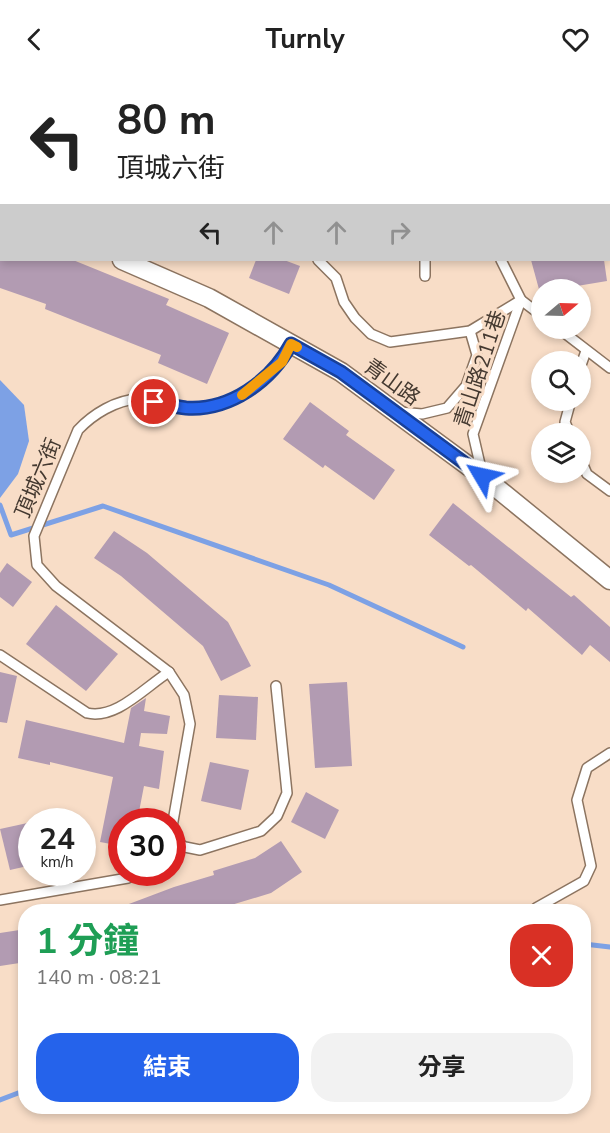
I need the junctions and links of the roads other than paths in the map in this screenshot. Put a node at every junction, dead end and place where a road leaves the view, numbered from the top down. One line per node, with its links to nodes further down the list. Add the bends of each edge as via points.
1 (124, 261): 10 (street, 青山路, via 209,298)
2 (319, 261): 8 (lane, via 336,278 344,302 371,334 390,342)
3 (425, 261): 5 (lane)
4 (502, 261): 6 (lane)
5 (425, 276)
6 (521, 300): 7 (lane, 青山路211巷); 8 (lane); 15 (lane, 青山路211巷, via 473,434)
7 (531, 308)
8 (470, 331): 14 (lane, via 477,356 466,386 447,408 422,414)
9 (571, 339): 11 (lane)
10 (291, 344): 14 (street, 青山路, via 341,372); 20 (lane, 頂城六街, via 282,362 237,399 187,408 138,399 90,416 78,429 34,536 37,565 56,586)
11 (586, 351)
12 (591, 355): 13 (lane)
13 (610, 368)
14 (394, 411): 15 (street, 青山路)
15 (482, 476): 18 (street, 青山路)
16 (591, 477): 17 (lane)
17 (610, 491)
18 (610, 580)
19 (0, 655): 20 (lane, via 87,713 99,716 118,709)
20 (169, 672): 23 (lane, 頂城六街, via 184,695 190,724)
21 (276, 686): 24 (lane, via 287,793 277,816 261,831 200,850)
22 (610, 753): 27 (lane, via 587,768 577,800 591,866 584,881)
23 (175, 808)
24 (186, 847)
25 (108, 881): 26 (lane)
26 (0, 900)
27 (543, 904)

